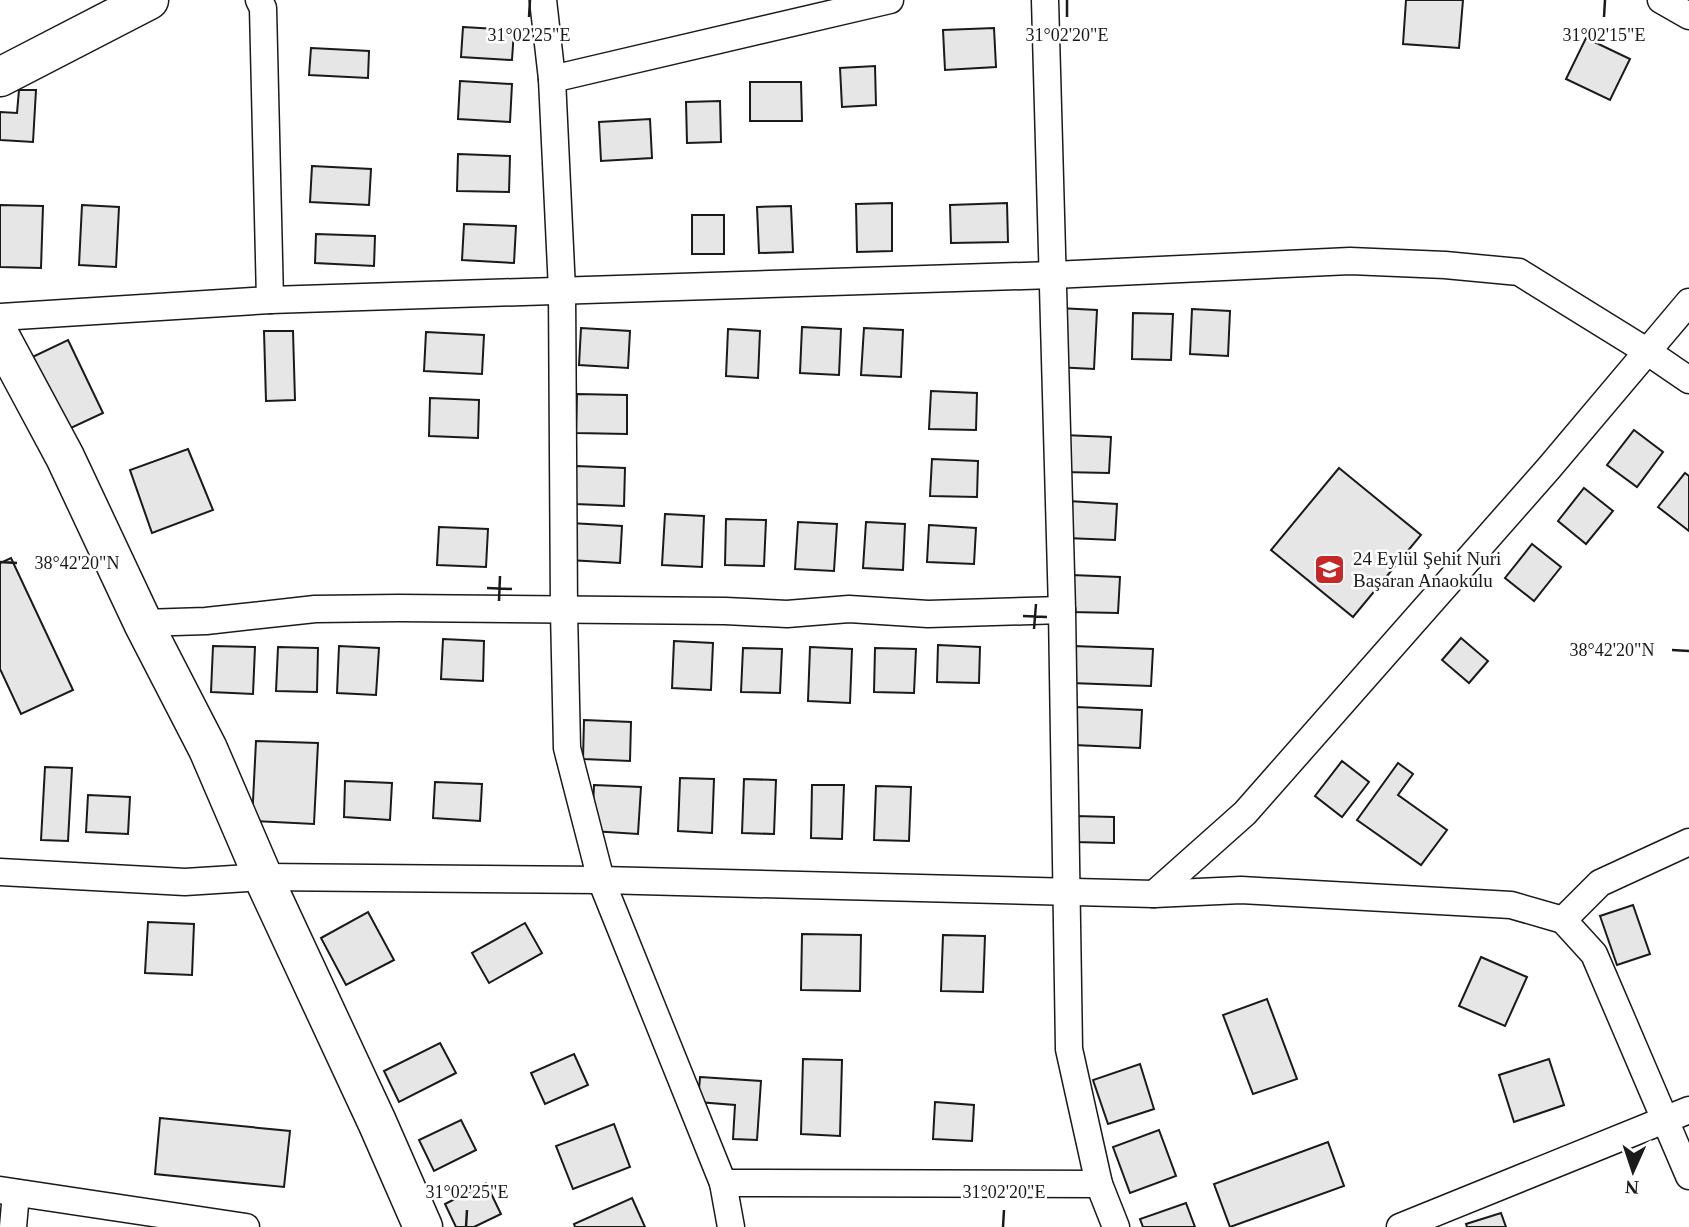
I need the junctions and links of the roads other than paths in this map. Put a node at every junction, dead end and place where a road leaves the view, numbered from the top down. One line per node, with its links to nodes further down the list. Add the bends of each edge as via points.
1 (149, 0): 8 (street)
2 (259, 0): 12 (street, via 263,8)
3 (543, 0): 9 (street)
4 (890, 0): 9 (street)
5 (1045, 0): 10 (street)
6 (1661, 0): 7 (street)
7 (1689, 16)
8 (0, 77)
9 (552, 79): 11 (street)
10 (1053, 275): 11 (street); 16 (street, via 1350,261 1519,272); 18 (street)
11 (562, 290): 12 (street); 19 (street)
12 (271, 300): 14 (street)
13 (1689, 302): 16 (street)
14 (0, 317)
15 (0, 336): 20 (street, via 65,457)
16 (1648, 352): 17 (street); 26 (street, via 1245,813)
17 (1689, 380)
18 (1062, 610): 19 (street, via 928,614 849,609 787,614); 25 (street)
19 (564, 611): 20 (street, via 315,609); 24 (street, via 567,748)
20 (143, 623): 23 (street, via 208,749)
21 (1689, 842): 27 (street, via 1600,883)
22 (0, 872): 23 (street, via 185,882)
23 (263, 877): 24 (street); 36 (street)
24 (600, 880): 25 (street); 31 (street)
25 (1068, 891): 26 (street); 32 (street, via 1069,1049)
26 (1154, 894): 27 (street, via 1241,890 1511,905)
27 (1563, 920): 29 (street, via 1594,954)
28 (1689, 1110): 29 (street)
29 (1664, 1121): 30 (street); 39 (street)
30 (1689, 1176)
31 (723, 1183): 32 (street); 37 (street)
32 (1099, 1184): 38 (street)
33 (8, 1191): 34 (street); 35 (street)
34 (13, 1227)
35 (246, 1227)
36 (423, 1227)
37 (731, 1227)
38 (1116, 1227)
39 (1400, 1227)

